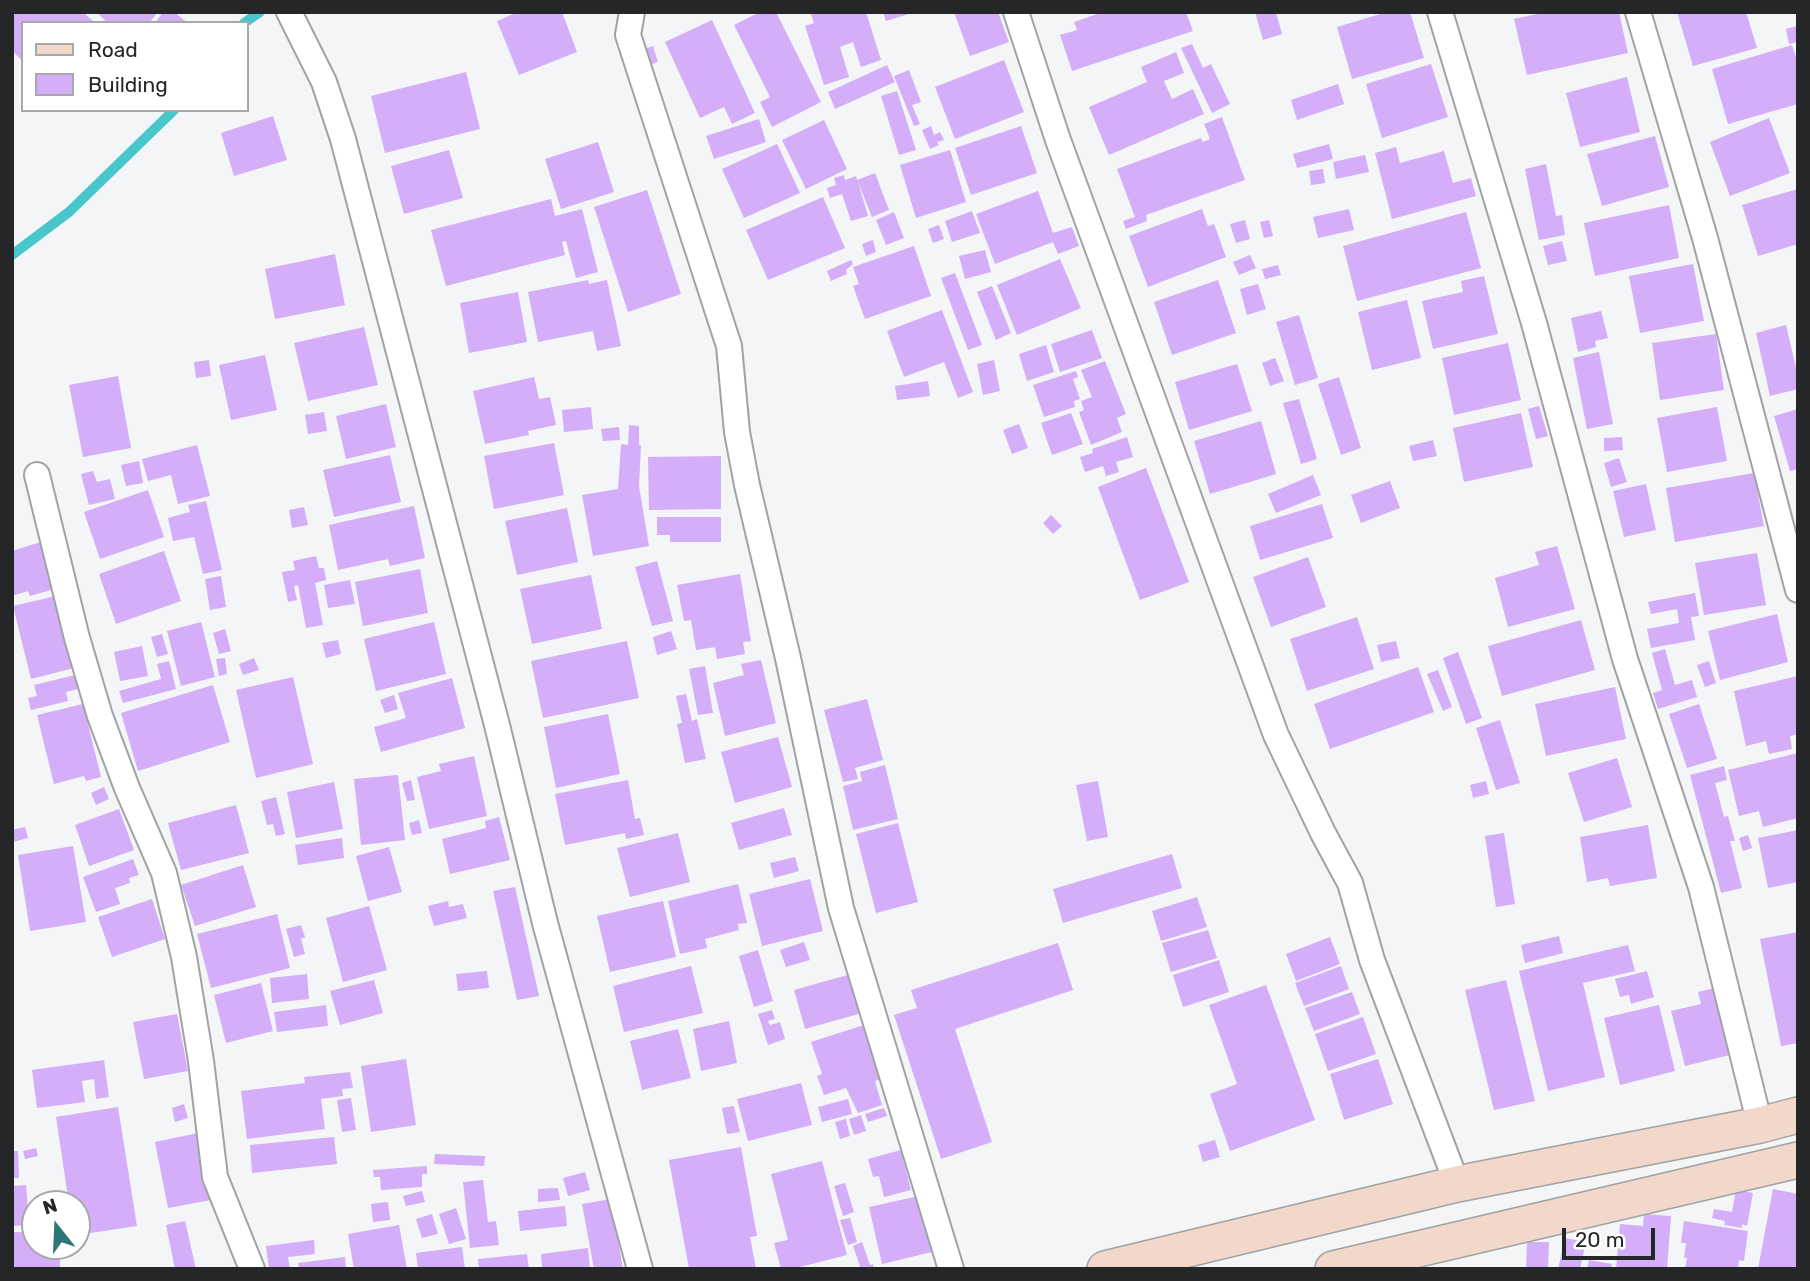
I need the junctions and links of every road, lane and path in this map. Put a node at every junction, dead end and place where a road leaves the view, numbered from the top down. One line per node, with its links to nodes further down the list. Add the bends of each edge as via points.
1 (289, 12): 13 (street, via 324,82 343,139 545,923)
2 (632, 12): 14 (street, via 628,35 729,346 747,485 841,908)
3 (1016, 12): 11 (street, via 1062,153 1271,723 1350,883 1372,960)
4 (1440, 12): 9 (street, via 1534,323 1625,659 1701,887)
5 (1638, 12): 7 (street, via 1705,238)
6 (37, 475): 12 (street, via 100,716 164,873 188,983 215,1177)
7 (1798, 590)
8 (1798, 1115): 9 (main road)
9 (1760, 1125): 11 (main road)
10 (1798, 1160): 16 (main road)
11 (1457, 1184): 15 (main road)
12 (252, 1269)
13 (640, 1269)
14 (951, 1269)
15 (1105, 1269)
16 (1333, 1269)

